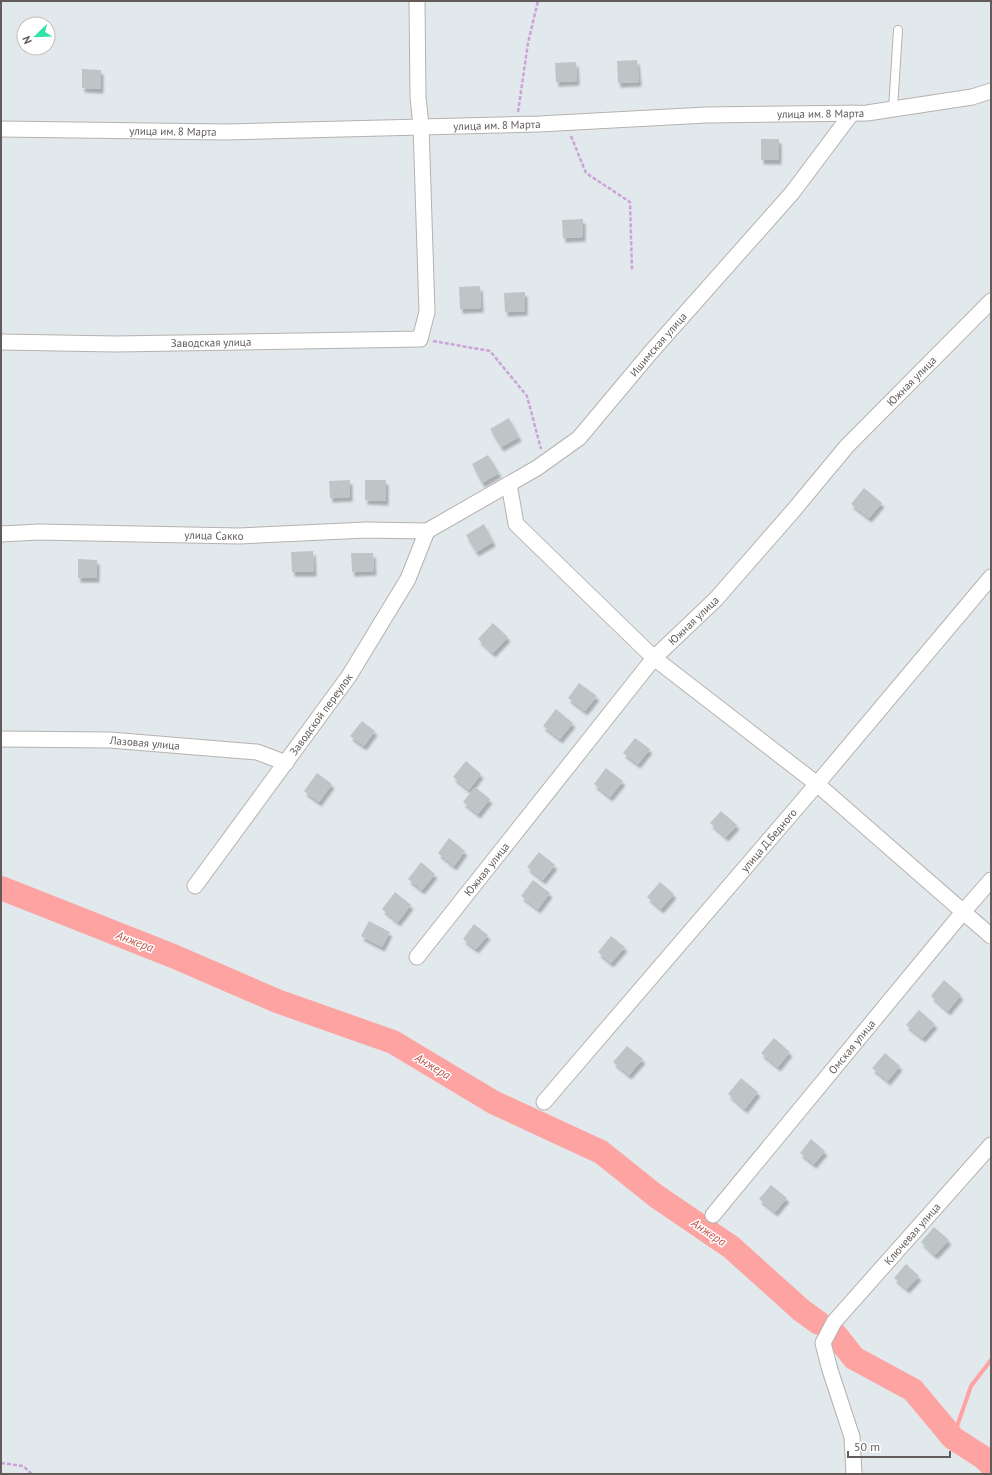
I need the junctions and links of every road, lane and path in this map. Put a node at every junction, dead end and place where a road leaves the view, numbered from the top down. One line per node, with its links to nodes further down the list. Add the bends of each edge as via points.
1 (417, 1): 9 (street, via 418,97)
2 (538, 1): 8 (path, via 528,44)
3 (898, 30): 5 (lane)
4 (991, 91): 5 (street, улица им. 8 Марта, via 972,97)
5 (893, 109): 6 (street, улица им. 8 Марта)
6 (852, 113): 7 (street, улица им. 8 Марта, via 706,115); 15 (street, Ишимская улица, via 792,192 579,438)
7 (565, 122): 8 (street, улица им. 8 Марта); 11 (path, via 586,173 630,202)
8 (516, 124): 9 (street, улица им. 8 Марта)
9 (421, 126): 10 (street, улица им. 8 Марта, via 226,132); 13 (street, via 427,312)
10 (1, 129)
11 (632, 270)
12 (991, 301): 20 (street, Южная улица, via 847,446 716,599)
13 (420, 339): 14 (street, Заводская улица, via 116,344); 15 (path, via 490,351 527,396 543,457)
14 (1, 342)
15 (537, 468): 16 (street, Ишимская улица)
16 (509, 484): 17 (street, Ишимская улица); 20 (street, via 516,524)
17 (427, 531): 18 (street, улица Сакко, via 358,530 239,536 39,532); 22 (street, Заводской переулок, via 408,579 357,663)
18 (1, 534)
19 (991, 577): 23 (street, улица Д.Бедного)
20 (654, 658): 23 (street); 28 (street, Южная улица)
21 (1, 739): 22 (street, Лазовая улица, via 110,740 257,752)
22 (286, 763): 25 (street, Заводской переулок)
23 (817, 784): 26 (street); 29 (street, улица Д.Бедного)
24 (991, 880): 26 (street, Омская улица)
25 (195, 886)
26 (963, 912): 27 (street); 31 (street, Омская улица)
27 (991, 936)
28 (417, 958)
29 (544, 1102)
30 (991, 1145): 34 (street, Ключевая улица, via 834,1322 823,1343 852,1437)
31 (713, 1215)
32 (1, 1464): 33 (path, via 23,1466)
33 (32, 1474)
34 (854, 1474)

